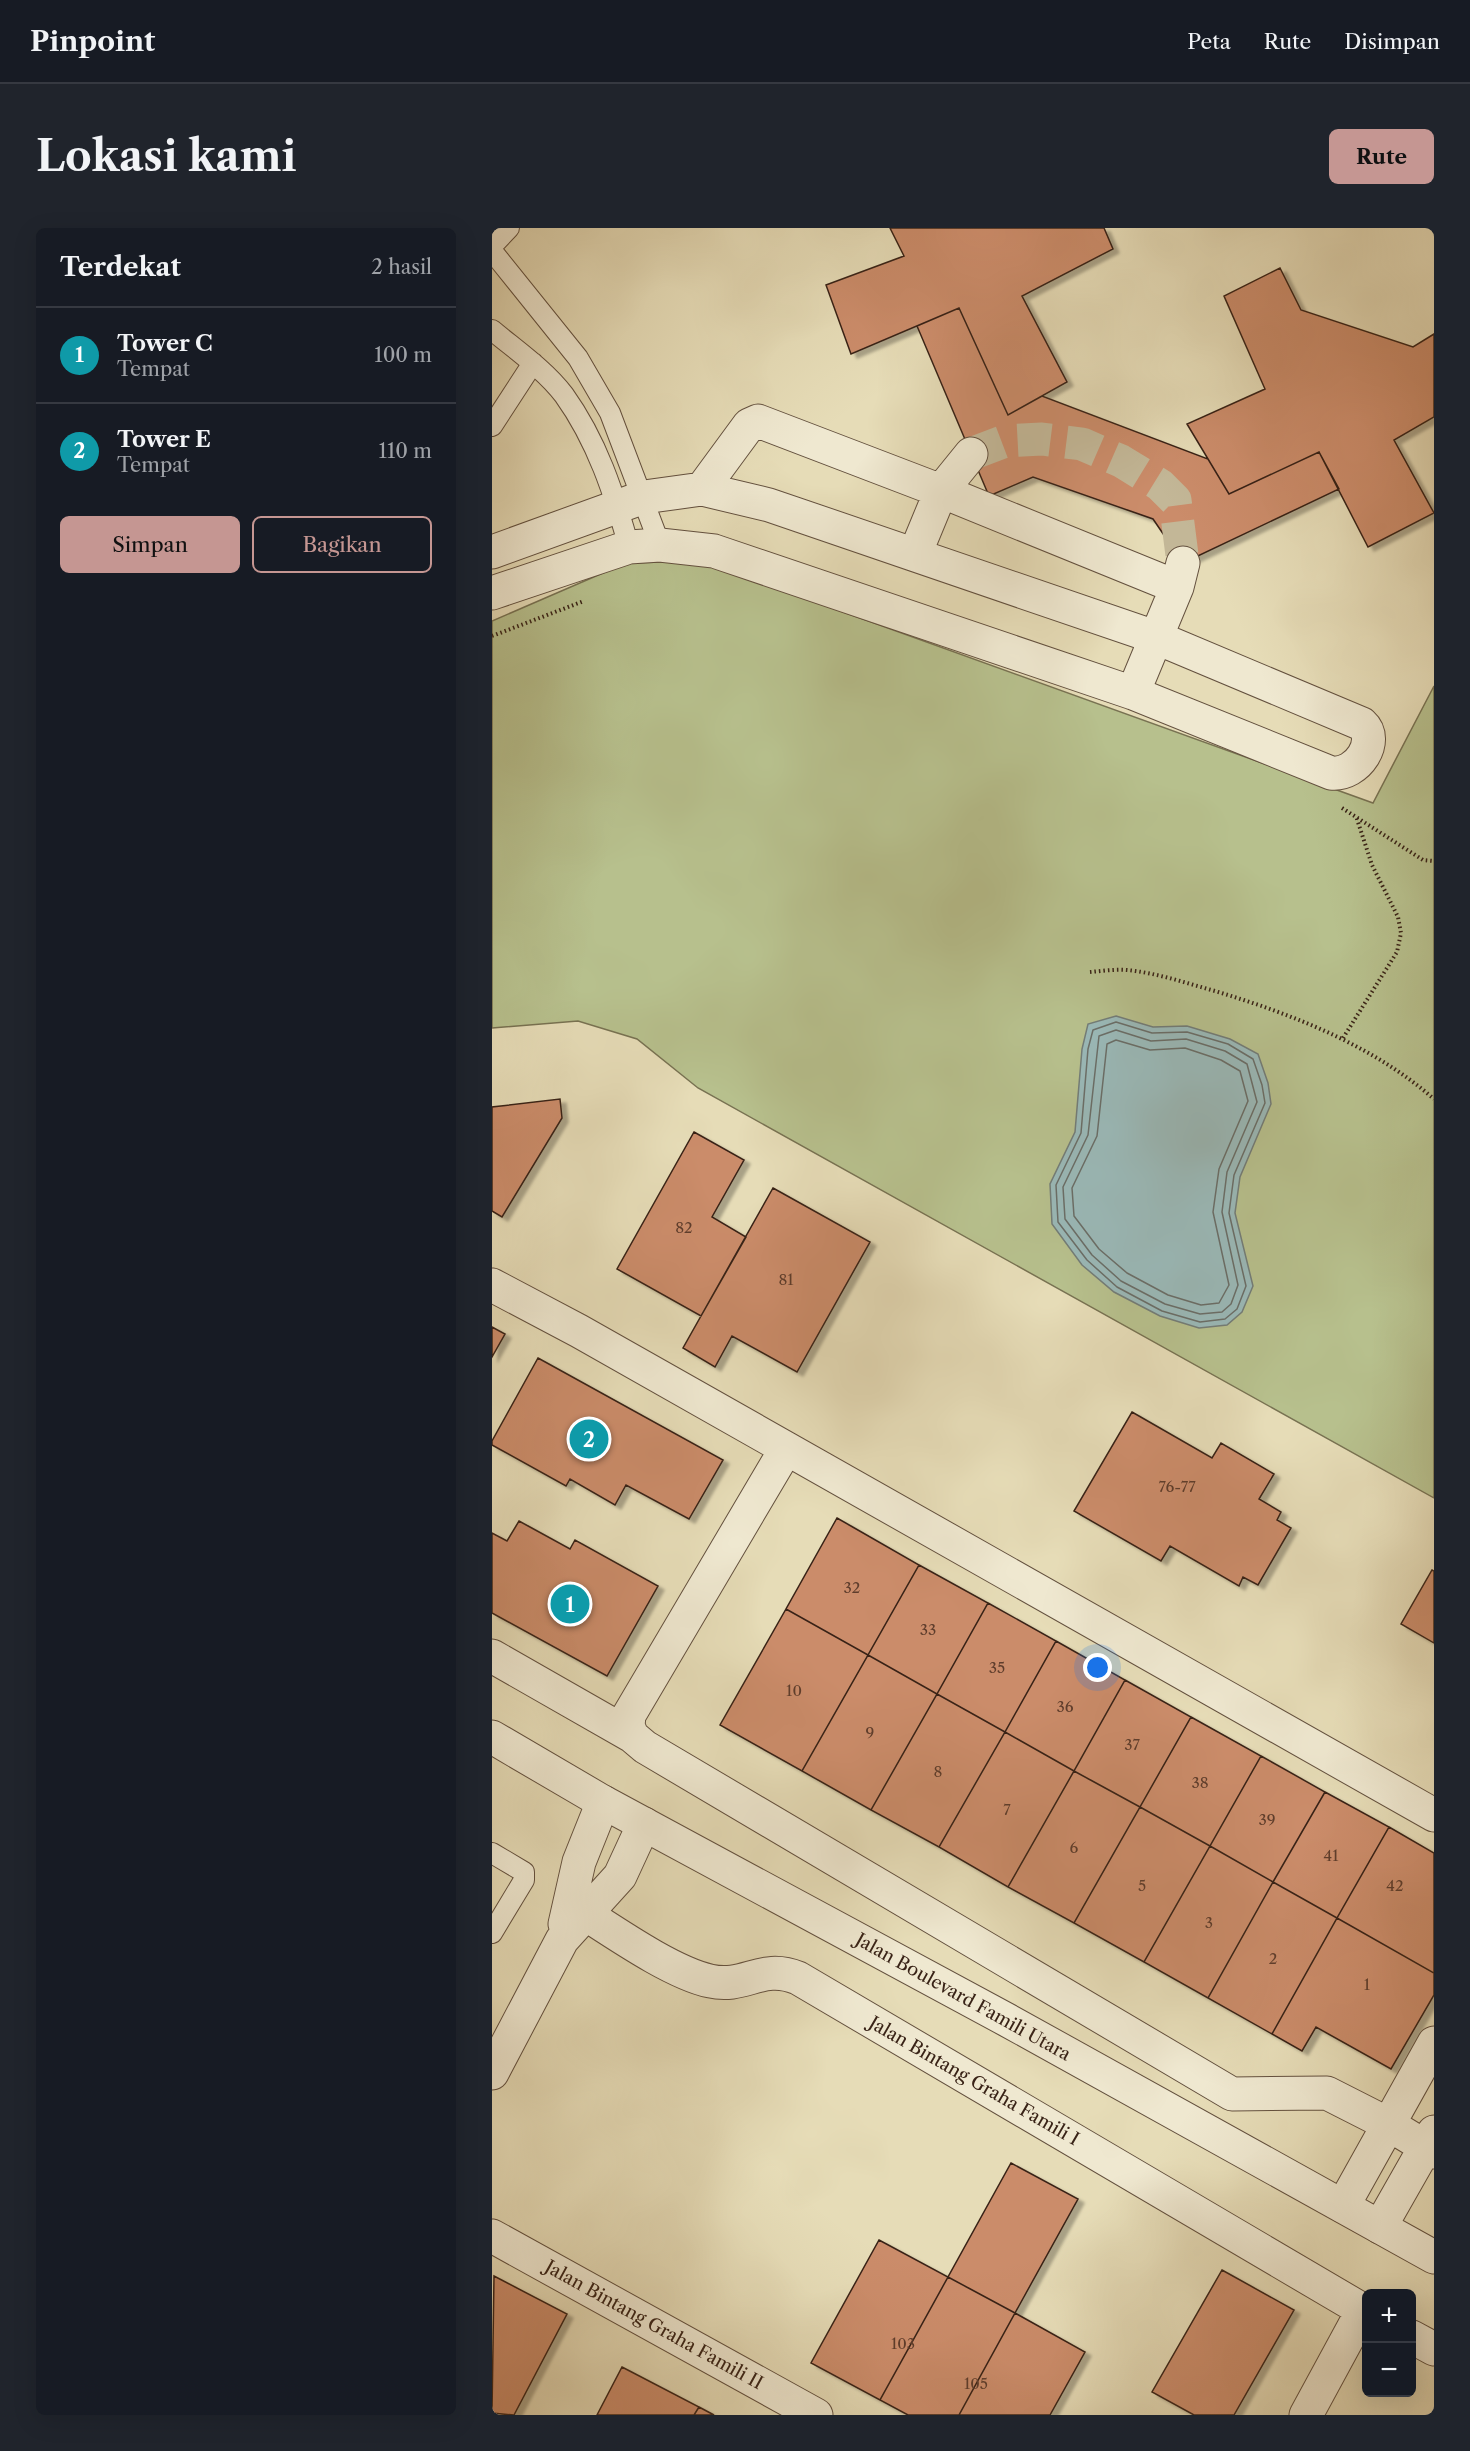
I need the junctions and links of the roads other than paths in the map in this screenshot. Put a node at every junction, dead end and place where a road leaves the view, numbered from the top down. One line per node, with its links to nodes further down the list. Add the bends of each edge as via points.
1 (509, 228): 2 (lane)
2 (492, 246)
3 (492, 250): 10 (lane, via 578,358 610,413)
4 (492, 330): 5 (lane)
5 (533, 363): 6 (lane); 10 (lane, via 563,394)
6 (492, 426)
7 (971, 454): 9 (street)
8 (702, 489): 9 (street, via 749,425 758,421); 10 (street); 13 (street, via 769,505)
9 (941, 491): 13 (street); 15 (street, via 1180,575)
10 (630, 501): 11 (lane); 11 (lane); 12 (street)
11 (644, 546): 14 (street); 16 (street, via 714,551)
12 (492, 552)
13 (915, 554): 15 (street)
14 (492, 593)
15 (1155, 638): 16 (street); 16 (street, via 1362,724 1369,737 1361,760 1350,771 1331,773)
16 (1133, 693)
17 (492, 1285): 18 (street)
18 (786, 1449): 20 (street, via 629,1715 627,1726); 23 (street)
19 (492, 1656): 20 (street)
20 (632, 1736): 30 (street, via 1232,2094 1327,2093)
21 (492, 1737): 22 (street, Jalan Boulevard Famili Utara)
22 (603, 1802): 24 (street, Jalan Boulevard Famili Utara); 26 (street, via 579,1862)
23 (1434, 1815)
24 (644, 1824): 26 (street, via 620,1876); 32 (street, Jalan Boulevard Famili Utara)
25 (492, 1853): 27 (lane, via 524,1872 524,1880)
26 (578, 1909): 29 (street); 36 (street, Jalan Bintang Graha Famili I, via 683,1973 732,1984 770,1972 798,1978)
27 (492, 1933)
28 (1434, 2043): 30 (street)
29 (492, 2073)
30 (1388, 2124): 31 (street); 32 (street)
31 (1431, 2144): 33 (street)
32 (1343, 2206): 33 (street, Jalan Boulevard Famili Utara)
33 (1380, 2227): 35 (street, Jalan Boulevard Famili Utara)
34 (492, 2236): 40 (street, Jalan Bintang Graha Famili II)
35 (1434, 2257)
36 (1362, 2309)
37 (1362, 2316): 41 (street)
38 (1416, 2339): 39 (street)
39 (1434, 2349)
40 (816, 2415)
41 (1306, 2415)

